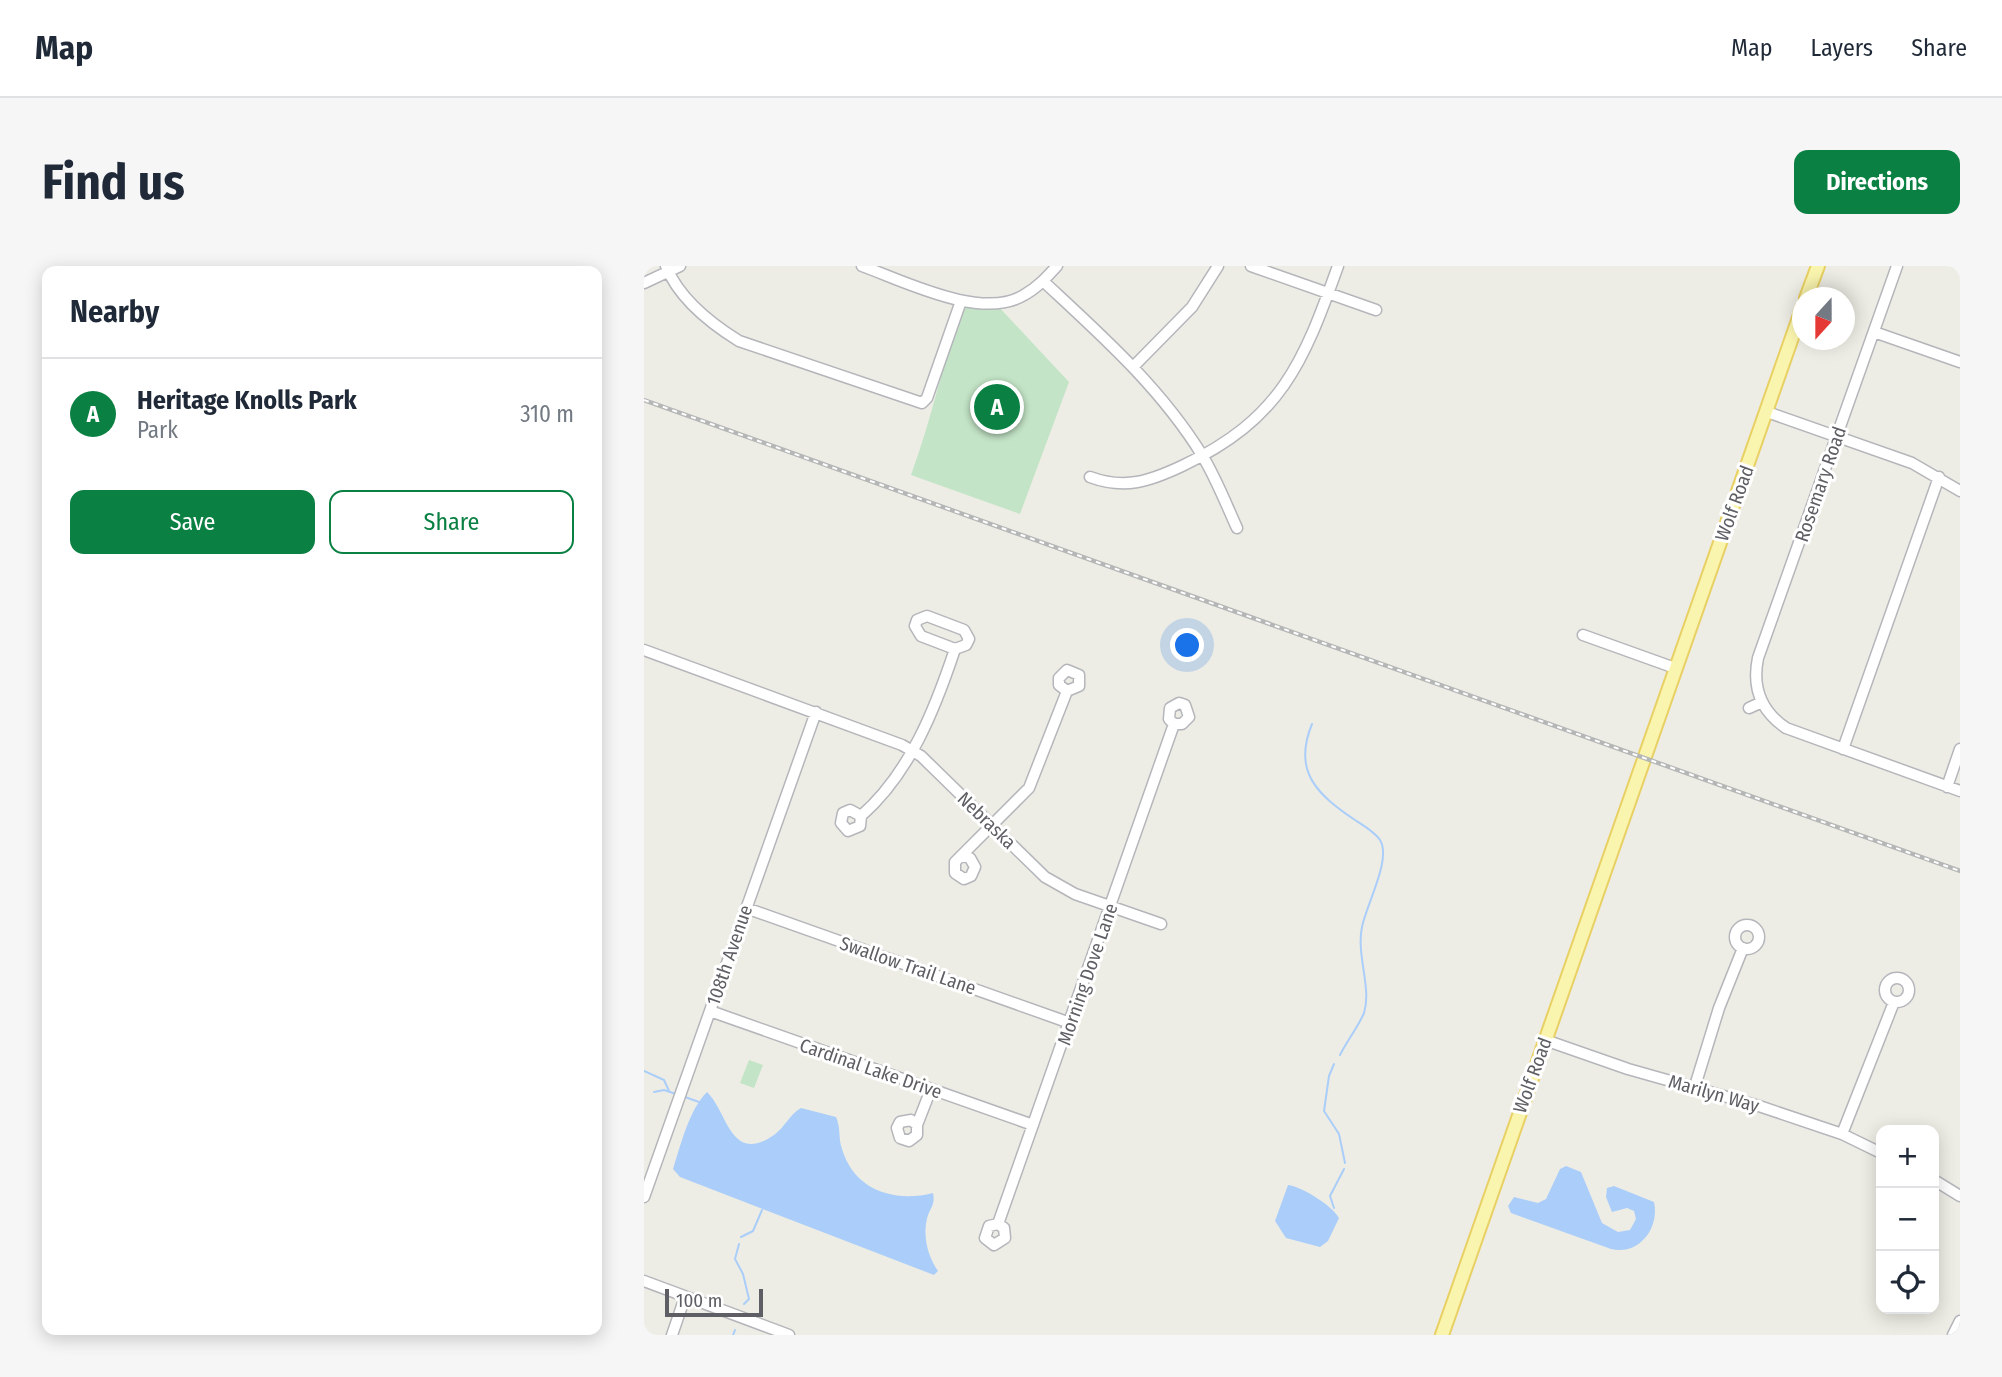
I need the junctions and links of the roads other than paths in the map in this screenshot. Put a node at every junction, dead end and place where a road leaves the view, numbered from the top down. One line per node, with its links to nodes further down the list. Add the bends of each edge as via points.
1 (680, 266): 9 (street)
2 (862, 266): 14 (street)
3 (1057, 266): 10 (street)
4 (1218, 266): 19 (street, via 1192,307)
5 (1251, 266): 13 (street)
6 (1338, 266): 13 (street)
7 (1818, 266): 12 (main road)
8 (1896, 266): 16 (street, Rosemary Road)
9 (667, 269): 11 (street); 14 (street, via 704,316 739,341 922,403)
10 (1042, 281): 14 (street, via 1022,297 995,303); 19 (street)
11 (644, 283)
12 (1810, 287)
13 (1328, 293): 15 (street); 22 (street, via 1310,342 1286,385 1246,427)
14 (961, 301)
15 (1376, 310)
16 (1874, 332): 18 (street); 21 (street, Rosemary Road)
17 (1792, 338): 20 (main road, Wolf Road)
18 (1960, 362)
19 (1134, 366): 22 (street)
20 (1767, 412): 21 (street); 30 (main road, Wolf Road)
21 (1836, 437): 24 (street); 32 (street, Rosemary Road, via 1758,658 1756,678)
22 (1202, 456): 23 (street, via 1149,481 1126,485); 26 (street)
23 (1090, 477)
24 (1939, 477): 25 (street); 36 (street)
25 (1960, 491)
26 (1237, 527)
27 (1583, 635): 30 (street)
28 (956, 649): 28 (street, via 969,639 964,629 927,616 917,620 921,636); 38 (street, via 934,713)
29 (644, 650): 34 (street, Nebraska)
30 (1675, 668): 51 (main road, Wolf Road)
31 (1067, 691): 42 (street, via 1034,779)
32 (1762, 702): 33 (street); 36 (street, via 1770,716 1786,728)
33 (1749, 708)
34 (816, 712): 38 (street, Nebraska); 45 (street, 108th Avenue)
35 (1174, 724): 44 (street, Morning Dove Lane)
36 (1843, 749): 39 (street)
37 (1960, 749): 39 (street)
38 (912, 750): 41 (street); 42 (street, Nebraska)
39 (1947, 787): 40 (street)
40 (1960, 792)
41 (861, 816)
42 (993, 825): 43 (street); 44 (street, Nebraska, via 1045,877 1063,889)
43 (963, 856)
44 (1111, 906): 46 (street, Nebraska); 50 (street, Morning Dove Lane)
45 (746, 908): 49 (street, 108th Avenue); 50 (street, Swallow Trail Lane)
46 (1161, 923)
47 (1743, 948): 52 (street)
48 (1894, 1002): 56 (street)
49 (709, 1011): 53 (street, Cardinal Lake Drive); 60 (street, 108th Avenue)
50 (1070, 1023): 55 (street, Morning Dove Lane)
51 (1545, 1040): 52 (street, Marilyn Way); 67 (main road, Wolf Road)
52 (1695, 1086): 56 (street, Marilyn Way)
53 (931, 1089): 54 (street); 55 (street, Cardinal Lake Drive)
54 (917, 1125)
55 (1033, 1125): 61 (street, Morning Dove Lane)
56 (1842, 1135): 57 (street, Marilyn Way)
57 (1876, 1151)
58 (1939, 1183): 59 (street)
59 (1960, 1196)
60 (644, 1197)
61 (998, 1224)
62 (644, 1282): 63 (street)
63 (685, 1297): 65 (street); 66 (street)
64 (1960, 1321): 68 (street)
65 (672, 1335)
66 (789, 1335)
67 (1442, 1335)
68 (1953, 1335)

